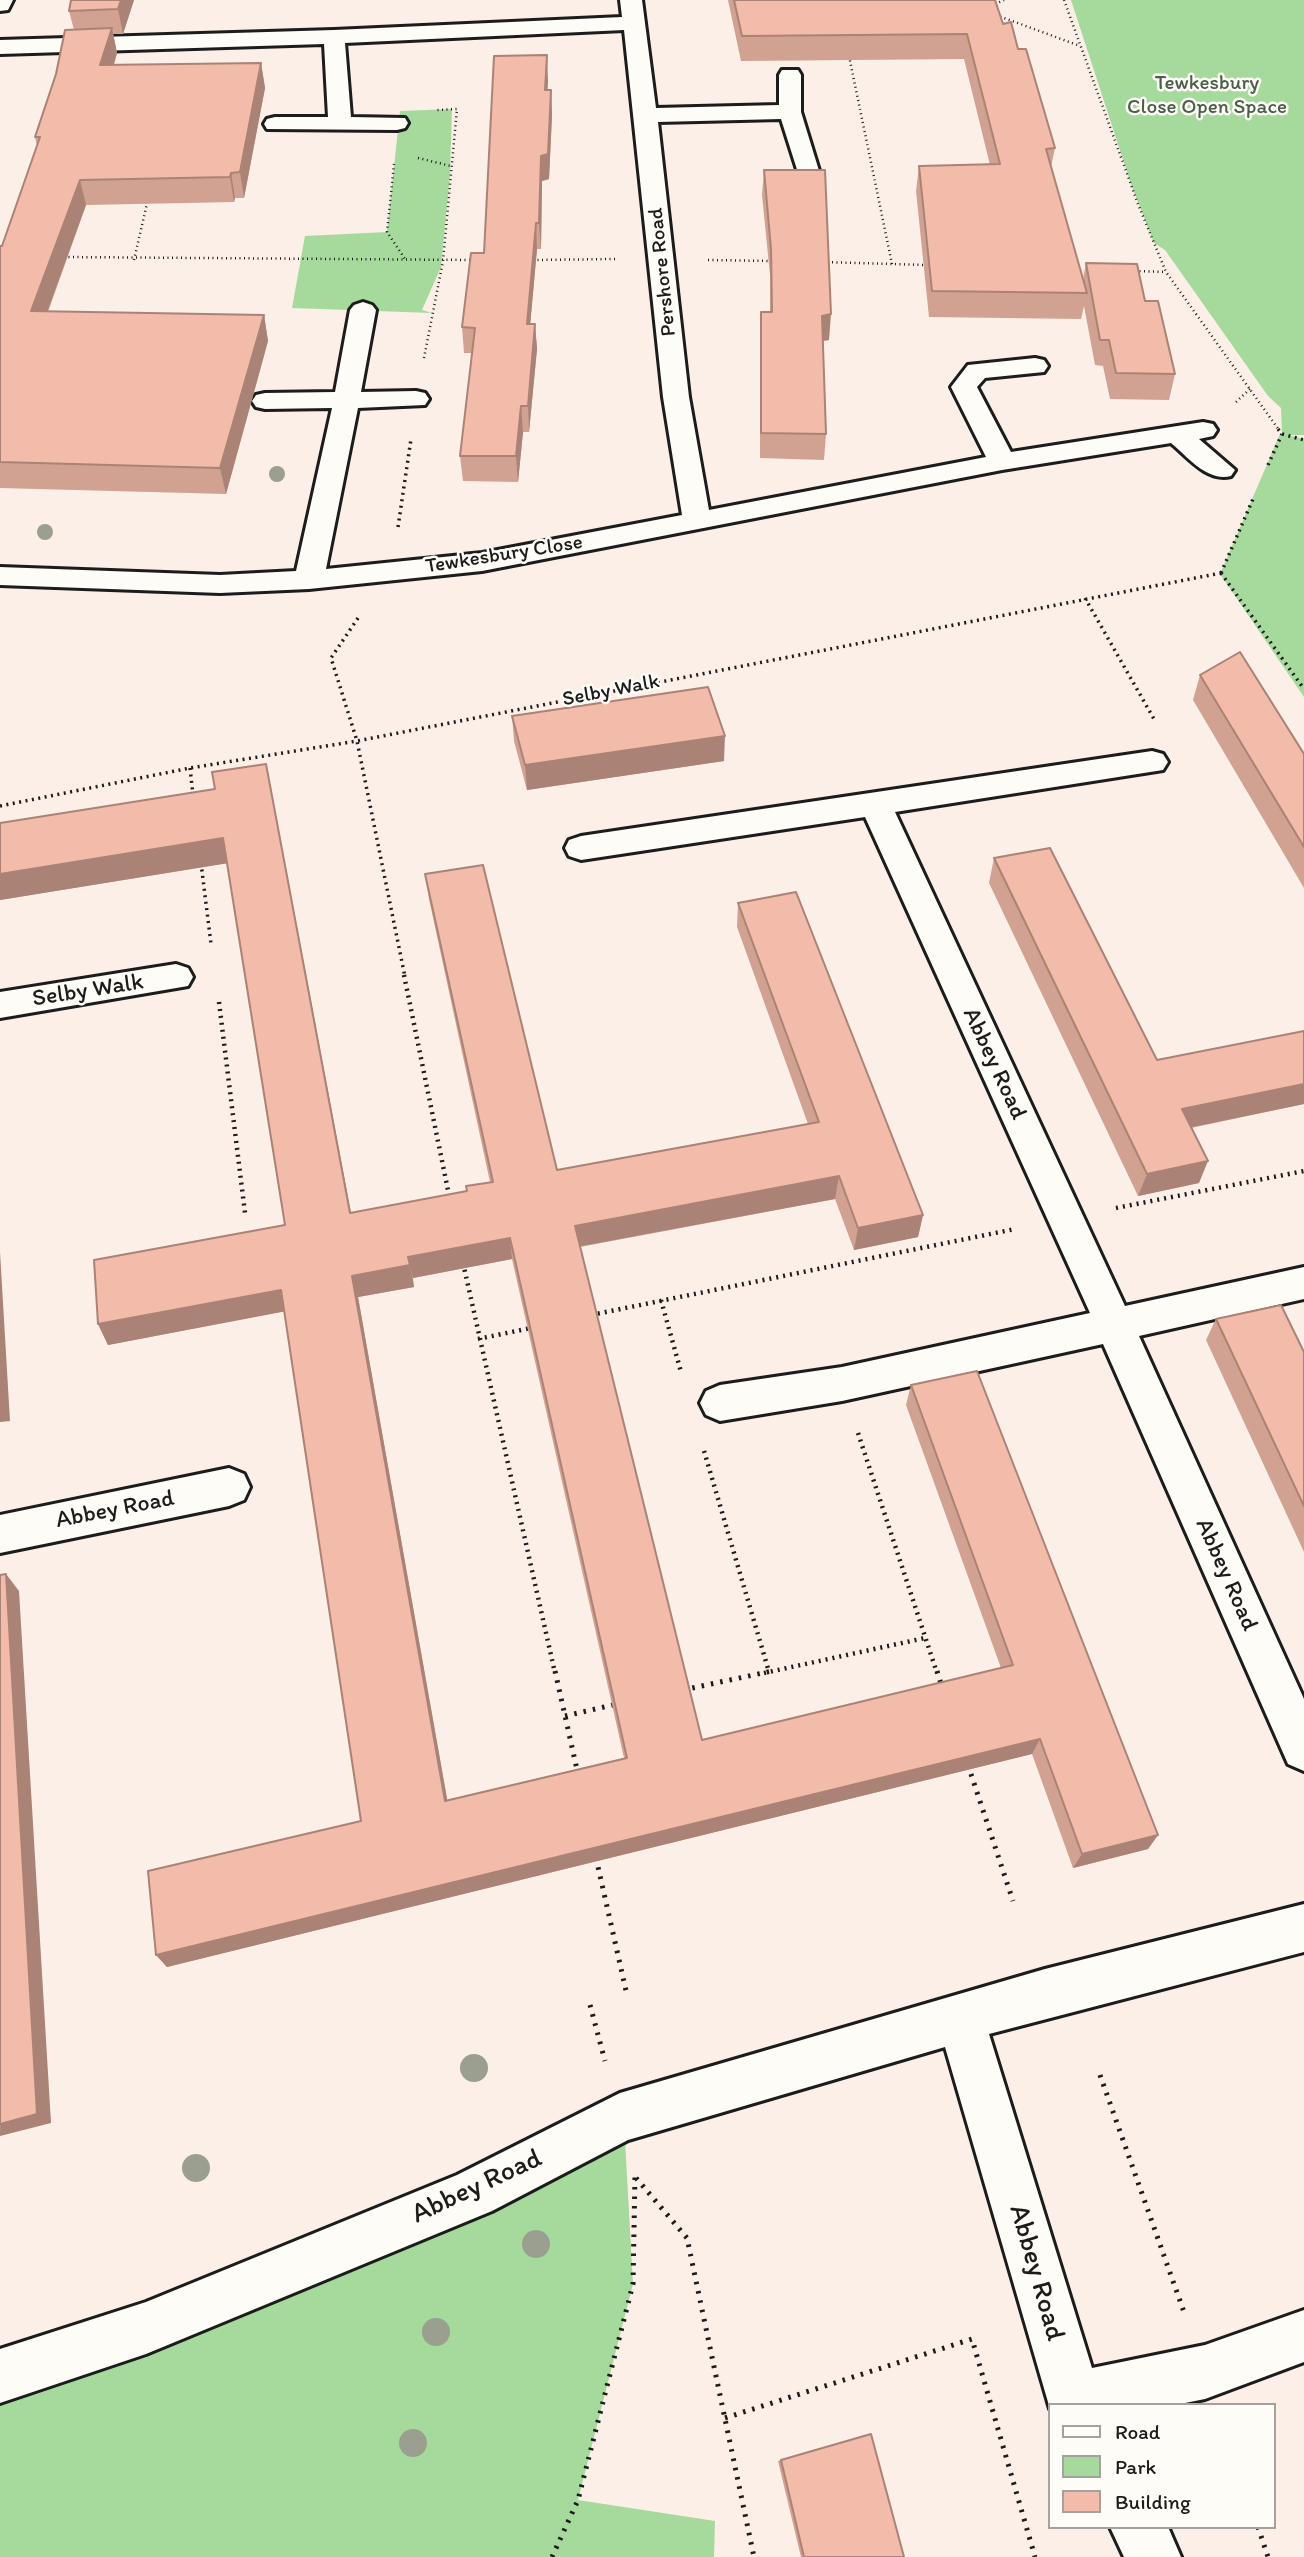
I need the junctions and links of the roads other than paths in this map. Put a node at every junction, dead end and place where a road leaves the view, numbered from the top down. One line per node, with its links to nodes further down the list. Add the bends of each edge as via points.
1 (2, 0): 2 (street)
2 (0, 5)
3 (633, 11): 4 (street, Pershore Road); 8 (street, Pershore Road)
4 (334, 37): 5 (street, Pershore Road); 9 (street)
5 (0, 47)
6 (790, 75): 7 (street)
7 (790, 112): 8 (street); 12 (street)
8 (646, 115): 20 (street, Pershore Road, via 676,397)
9 (340, 123): 10 (street); 11 (street)
10 (397, 123)
11 (275, 124)
12 (808, 174)
13 (363, 310): 15 (street)
14 (1035, 366): 18 (street, via 977,371 964,387)
15 (349, 398): 16 (street); 17 (street); 22 (street)
16 (416, 400)
17 (265, 401)
18 (1002, 462): 19 (street, Tewkesbury Close, via 1189,431); 20 (street, Tewkesbury Close)
19 (1221, 470)
20 (698, 520): 22 (street, Tewkesbury Close, via 482,562)
21 (0, 576): 22 (street, Tewkesbury Close, via 220,584)
22 (309, 580)
23 (1153, 762): 24 (street)
24 (875, 803): 25 (street); 29 (street, Abbey Road)
25 (582, 848)
26 (176, 977): 27 (street, Selby Walk)
27 (0, 1005)
28 (1304, 1283): 29 (street)
29 (1114, 1324): 30 (street, via 842,1384); 33 (street, Abbey Road)
30 (720, 1403)
31 (229, 1487): 32 (street, Abbey Road)
32 (0, 1534)
33 (1304, 1749)
34 (1304, 1928): 35 (street, Abbey Road, via 1045,1993)
35 (961, 2020): 37 (street, Abbey Road, via 621,2118 474,2193 146,2328); 38 (street, Abbey Road)
36 (1304, 2336): 38 (street, via 1205,2372)
37 (0, 2376)
38 (1074, 2402)
39 (1139, 2529): 40 (street)
40 (1153, 2557)

